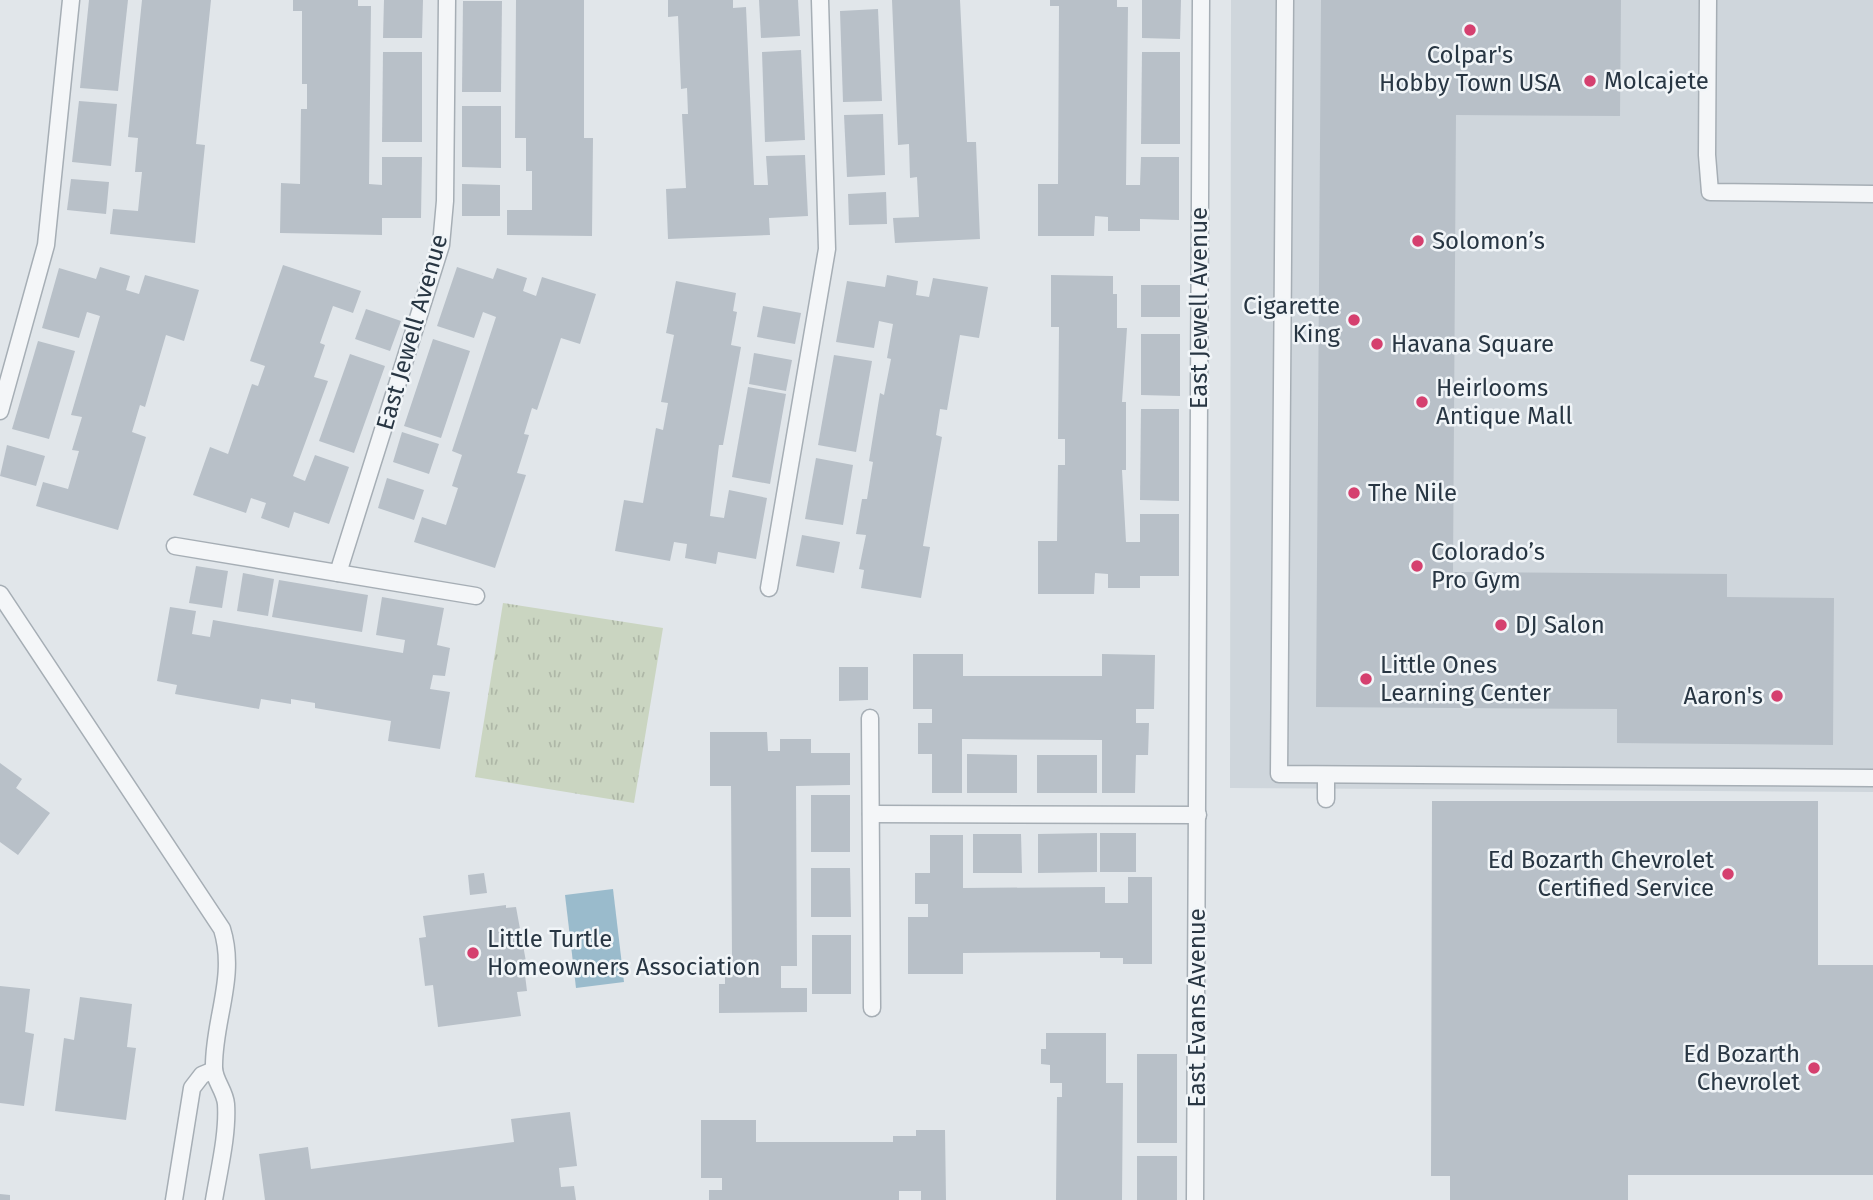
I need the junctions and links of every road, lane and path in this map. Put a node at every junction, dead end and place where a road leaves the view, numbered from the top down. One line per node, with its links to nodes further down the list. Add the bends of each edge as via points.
1 (71, 0): 8 (lane, via 44,258)
2 (447, 0): 10 (lane, East Jewell Avenue, via 441,245)
3 (820, 0): 11 (lane, via 827,250)
4 (1201, 0): 14 (lane, East Jewell Avenue)
5 (1284, 0): 16 (lane, via 1279,774)
6 (1708, 0): 7 (lane, via 1710,192)
7 (1873, 194)
8 (0, 411)
9 (175, 546): 10 (lane)
10 (338, 573): 13 (lane)
11 (769, 588)
12 (0, 594): 22 (lane, via 220,925 228,970)
13 (476, 596)
14 (1197, 615): 20 (lane, East Evans Avenue)
15 (870, 718): 19 (lane)
16 (1326, 775): 17 (lane); 18 (lane)
17 (1873, 778)
18 (1326, 799)
19 (871, 814): 20 (lane); 21 (lane)
20 (1198, 816): 25 (lane, East Evans Avenue)
21 (872, 1009)
22 (214, 1070): 23 (lane, via 196,1080 189,1098); 24 (lane, via 226,1103)
23 (174, 1200)
24 (214, 1200)
25 (1195, 1200)

